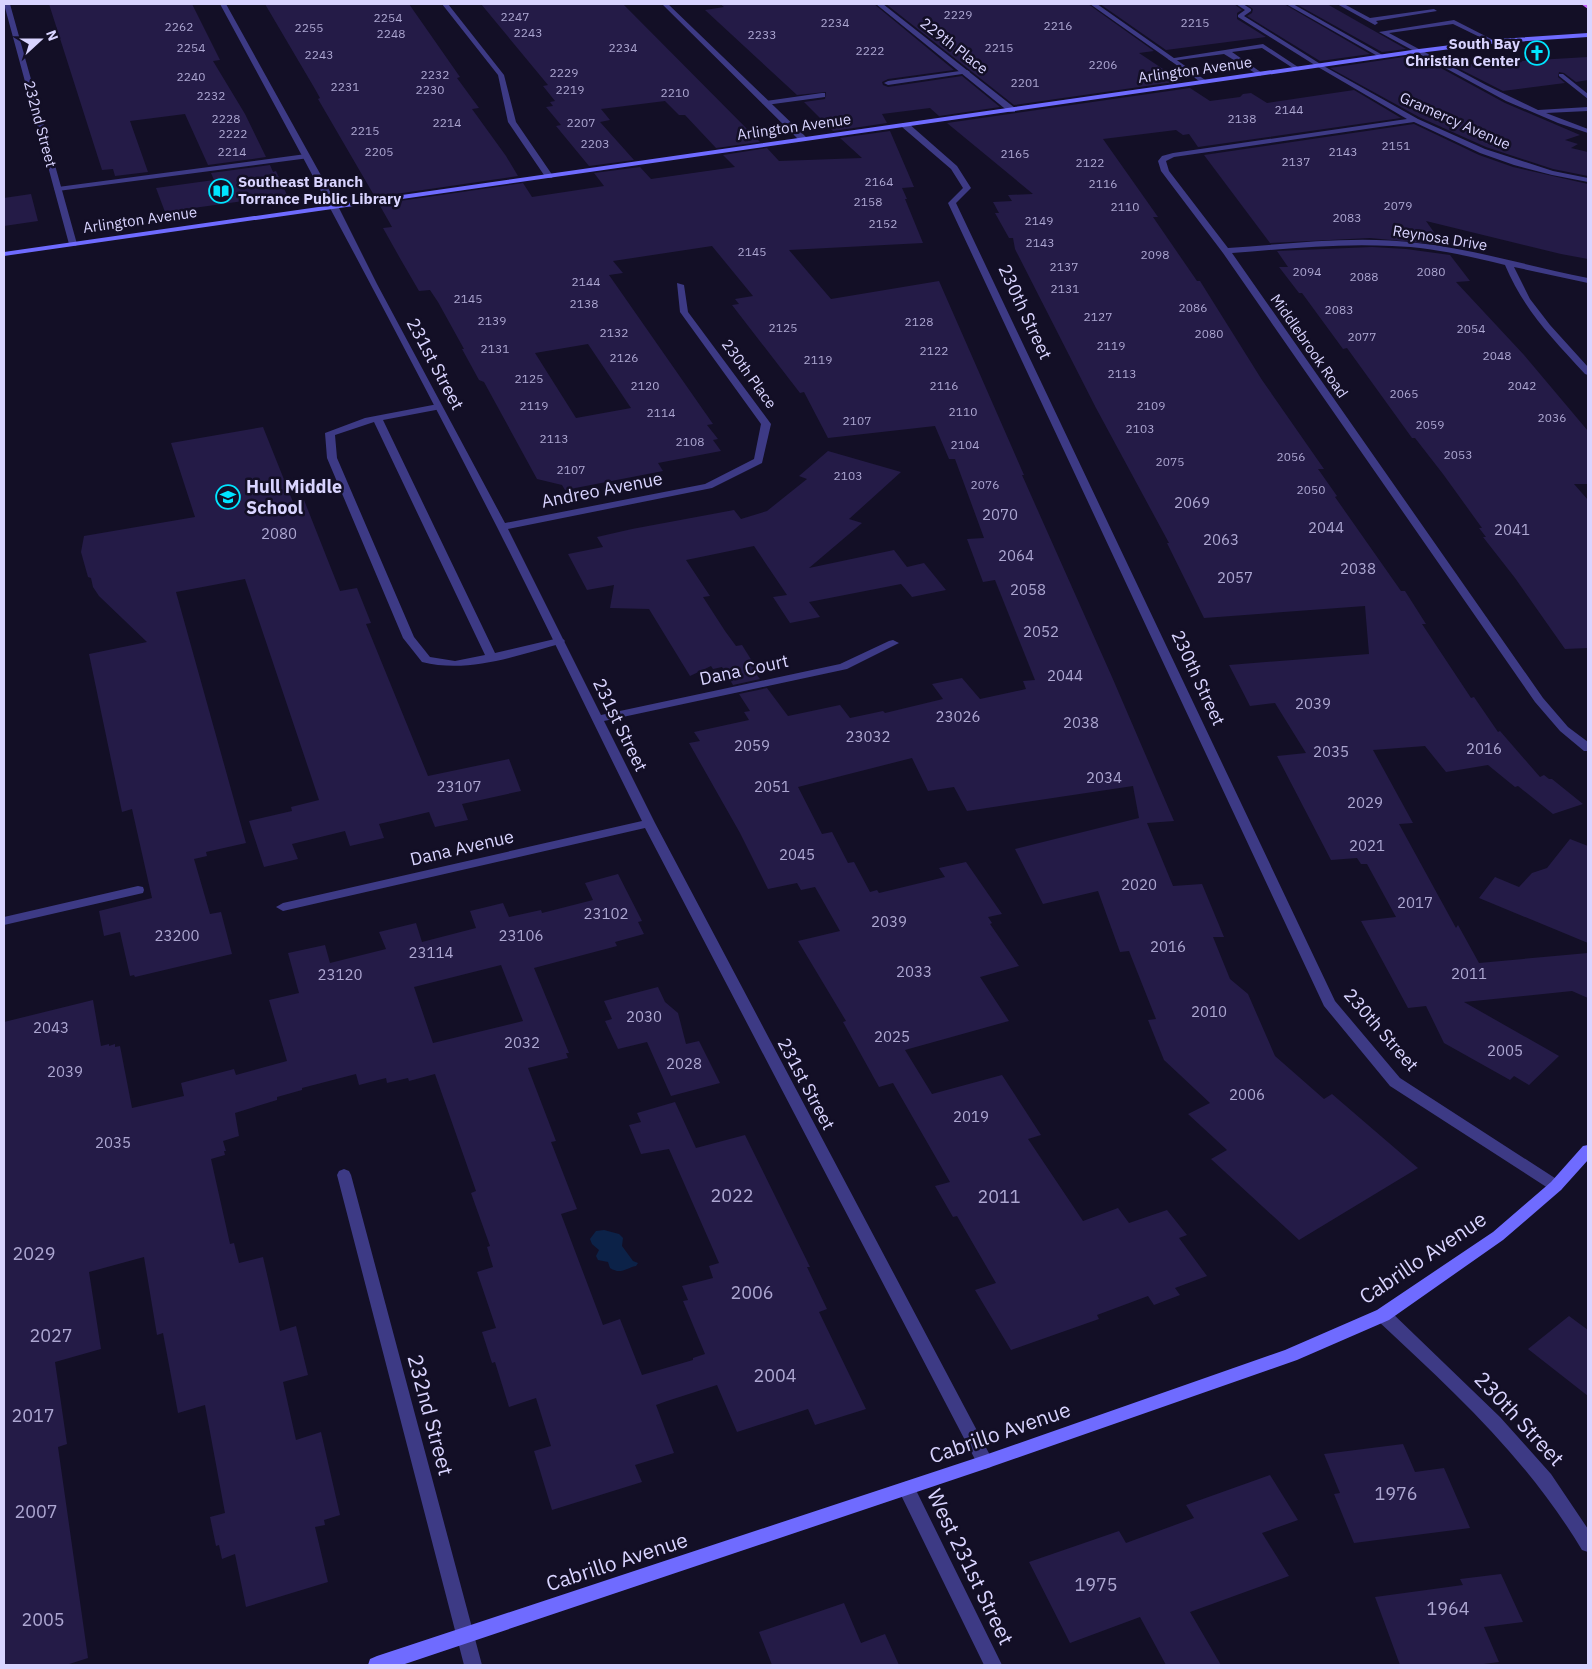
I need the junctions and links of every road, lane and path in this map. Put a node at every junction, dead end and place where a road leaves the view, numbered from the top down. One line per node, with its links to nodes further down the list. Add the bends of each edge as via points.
1 (8, 4): 43 (street, 232nd Street)
2 (223, 4): 40 (street, 231st Street)
3 (445, 4): 41 (street, via 501,75 512,122)
4 (665, 4): 32 (street)
5 (879, 4): 25 (street, 229th Place)
6 (1093, 4): 22 (street)
7 (1239, 4): 23 (street, Gramercy Avenue, via 1249,10 1240,16)
8 (1289, 4): 21 (street)
9 (1340, 4): 14 (street)
10 (1423, 4): 13 (street)
11 (1584, 4): 12 (main road)
12 (1588, 7)
13 (1434, 10): 14 (street); 15 (street)
14 (1368, 20): 16 (street, via 1381,27)
15 (1454, 22): 16 (street); 18 (street)
16 (1382, 32): 20 (street)
17 (1588, 35): 18 (main road, Arlington Avenue)
18 (1494, 42): 20 (main road, Arlington Avenue)
19 (1225, 52): 22 (street); 24 (street, via 1263,46); 26 (street)
20 (1419, 52): 21 (main road, Arlington Avenue); 35 (street)
21 (1383, 57): 23 (main road, Arlington Avenue)
22 (1171, 59): 28 (street)
23 (1320, 66): 24 (main road, Arlington Avenue); 36 (street, Gramercy Avenue)
24 (1298, 69): 26 (main road, Arlington Avenue)
25 (967, 72): 29 (street); 34 (street, 229th Place)
26 (1260, 74): 28 (main road, Arlington Avenue)
27 (1561, 75): 31 (street)
28 (1204, 82): 34 (main road, Arlington Avenue)
29 (888, 83)
30 (822, 95): 32 (street)
31 (1588, 96)
32 (766, 103): 39 (street)
33 (1588, 109): 35 (street)
34 (1012, 110): 37 (main road, Arlington Avenue)
35 (1535, 111): 38 (street)
36 (1414, 120): 42 (street, Gramercy Avenue, via 1505,159 1546,172); 46 (street, Middlebrook Road, via 1165,158 1162,161 1165,171)
37 (905, 125): 39 (main road, Arlington Avenue); 67 (street, 230th Street, via 954,168 967,188 952,203 1329,1003 1395,1082)
38 (1588, 131)
39 (803, 140): 41 (main road, Arlington Avenue)
40 (306, 156): 43 (street); 44 (street, 231st Street)
41 (549, 176): 44 (main road, Arlington Avenue)
42 (1588, 180)
43 (58, 189): 45 (street, 232nd Street)
44 (334, 206): 45 (main road, Arlington Avenue); 52 (street, 231st Street)
45 (73, 244): 47 (main road, Arlington Avenue)
46 (1226, 251): 48 (street, Reynosa Drive, via 1384,242 1450,250); 60 (street, Middlebrook Road, via 1533,692 1564,729)
47 (4, 254)
48 (1509, 265): 49 (street, Reynosa Drive); 51 (street, via 1526,300)
49 (1588, 280)
50 (680, 285): 54 (street, 230th Place, via 684,312 766,424 759,461)
51 (1588, 372)
52 (438, 407): 53 (street); 55 (street, 231st Street)
53 (377, 418): 58 (street); 58 (street, via 330,434 332,458 408,638 426,660 456,664)
54 (708, 486): 55 (street, Andreo Avenue)
55 (502, 527): 56 (street, 231st Street)
56 (559, 641): 58 (street); 59 (street, 231st Street)
57 (893, 643): 59 (street, Dana Court, via 842,667)
58 (492, 658)
59 (598, 720): 61 (street, 231st Street)
60 (1588, 748)
61 (649, 823): 63 (street, Dana Avenue); 69 (street, 231st Street)
62 (138, 890): 64 (street)
63 (283, 907)
64 (4, 920)
65 (1588, 1150): 67 (main road, Cabrillo Avenue)
66 (344, 1176): 72 (street, 232nd Street)
67 (1556, 1186): 68 (main road, Cabrillo Avenue, via 1498,1236)
68 (1383, 1315): 69 (main road, Cabrillo Avenue, via 1291,1355); 71 (street, 230th Street, via 1522,1450 1572,1513)
69 (986, 1462): 70 (main road, Cabrillo Avenue)
70 (907, 1489): 72 (main road, Cabrillo Avenue); 75 (street, West 231st Street)
71 (1588, 1544)
72 (465, 1636): 73 (main road, Cabrillo Avenue); 74 (street, 232nd Street)
73 (377, 1665)
74 (473, 1665)
75 (993, 1665)

